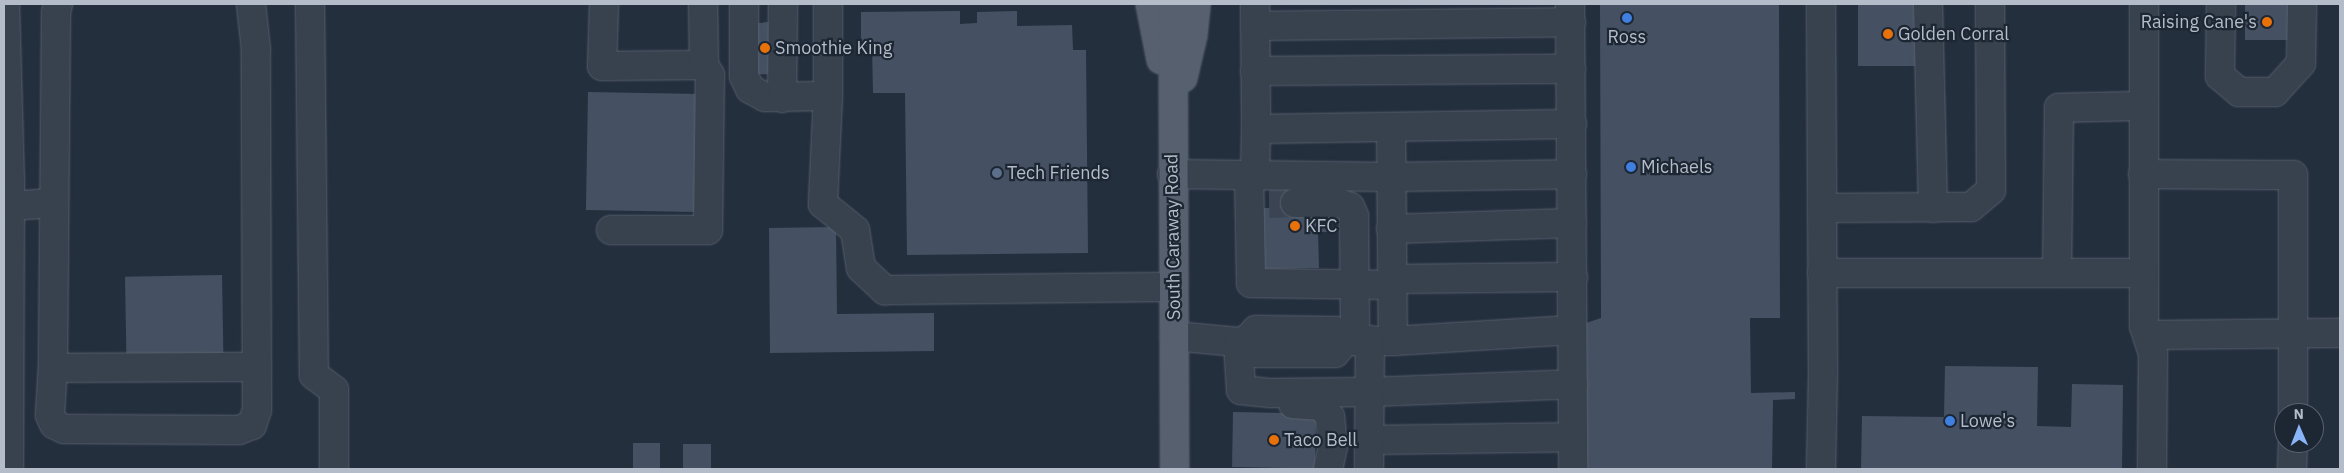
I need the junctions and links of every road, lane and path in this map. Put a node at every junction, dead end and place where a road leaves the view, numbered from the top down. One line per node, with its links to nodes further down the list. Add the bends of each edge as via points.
1 (5, 4): 36 (street)
2 (58, 4): 37 (street)
3 (251, 4): 58 (street, via 256,50)
4 (310, 4): 69 (street, via 314,375 334,390)
5 (604, 4): 21 (street, via 602,66)
6 (703, 4): 21 (street)
7 (744, 4): 25 (street, via 744,76 750,89 765,97)
8 (783, 4): 25 (street)
9 (828, 4): 24 (street)
10 (1150, 4): 28 (main road)
11 (1173, 4): 28 (main road, South Caraway Road)
12 (1196, 4): 28 (main road, via 1194,35)
13 (1821, 4): 39 (street)
14 (1928, 4): 40 (street)
15 (1990, 4): 40 (street, via 1990,190 1971,206)
16 (2144, 4): 26 (street)
17 (2221, 4): 18 (street, via 2220,76 2239,92 2275,92 2302,62)
18 (2302, 4)
19 (1571, 13): 20 (street); 22 (street)
20 (1255, 15): 23 (street)
21 (704, 65): 43 (street, via 710,75 708,230)
22 (1571, 70): 23 (street); 27 (street)
23 (1256, 72): 30 (street)
24 (828, 96): 25 (street); 50 (street, via 823,204 855,230 861,268 885,290)
25 (782, 98)
26 (2143, 106): 33 (street); 45 (street, via 2059,108)
27 (1572, 124): 29 (street); 32 (street)
28 (1172, 126): 31 (main road, South Caraway Road)
29 (1391, 127): 30 (street); 35 (street)
30 (1256, 129): 34 (street)
31 (1172, 174): 34 (street); 50 (main road, South Caraway Road)
32 (1572, 174): 35 (street); 41 (street)
33 (2143, 174): 46 (street); 53 (street, via 2293,175)
34 (1252, 175): 35 (street); 49 (street, via 1259,205 1250,283)
35 (1390, 177): 42 (street)
36 (8, 189): 37 (street); 64 (street)
37 (54, 203): 59 (street)
38 (1295, 203): 49 (street, via 1339,203 1350,207 1354,216)
39 (1822, 208): 40 (street); 44 (street)
40 (1933, 208)
41 (1572, 223): 42 (street); 47 (street)
42 (1391, 229): 48 (street)
43 (611, 230)
44 (1822, 273): 45 (street); 74 (street)
45 (2057, 273): 46 (street)
46 (2144, 273): 54 (street, via 2144,326)
47 (1572, 277): 48 (street); 51 (street)
48 (1392, 282): 49 (street); 56 (street)
49 (1353, 284): 56 (street)
50 (1174, 287): 55 (main road, South Caraway Road)
51 (1572, 330): 56 (street); 60 (street)
52 (2340, 333): 53 (street)
53 (2293, 334): 54 (street); 63 (street)
54 (2147, 335): 75 (street, via 2153,353)
55 (1174, 336): 57 (street); 70 (main road, South Caraway Road)
56 (1365, 340): 57 (street, via 1335,332 1256,330); 61 (street)
57 (1242, 341): 62 (street, via 1241,390)
58 (256, 367): 59 (street); 59 (street, via 257,410 252,425 239,430 64,429 54,424 50,415)
59 (53, 368)
60 (1572, 384): 61 (street); 65 (street)
61 (1369, 392): 62 (street); 66 (street)
62 (1271, 393): 71 (street, via 1283,403 1322,406 1330,417 1333,446)
63 (2293, 403)
64 (6, 418): 68 (street)
65 (1572, 437): 66 (street); 73 (street)
66 (1369, 440): 72 (street)
67 (2292, 453): 76 (street)
68 (9, 469)
69 (334, 469)
70 (1175, 469)
71 (1328, 469)
72 (1369, 469)
73 (1572, 469)
74 (1821, 469)
75 (2152, 469)
76 (2292, 469)

